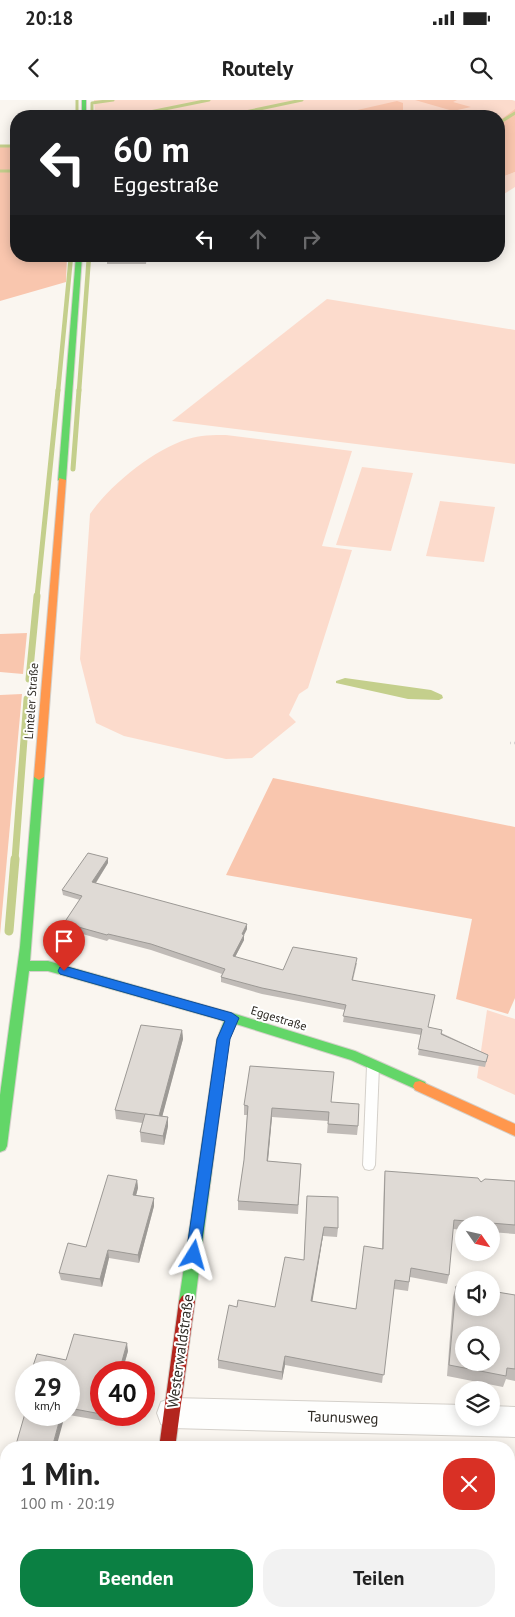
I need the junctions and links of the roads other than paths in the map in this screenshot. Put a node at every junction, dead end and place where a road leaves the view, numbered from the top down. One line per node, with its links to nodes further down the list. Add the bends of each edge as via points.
1 (79, 262): 2 (street, Linteler Straße)
2 (24, 966): 3 (street, Eggestraße, via 48,966); 6 (street, Linteler Straße)
3 (232, 1018): 4 (street, Eggestraße, via 355,1056); 8 (street, Westerwaldstraße, via 223,1039)
4 (373, 1065): 5 (street, Eggestraße); 7 (lane)
5 (515, 1130)
6 (0, 1146)
7 (369, 1165)
8 (172, 1413): 9 (street, Taunusweg); 10 (street, Westerwaldstraße)
9 (515, 1422)
10 (168, 1441)

